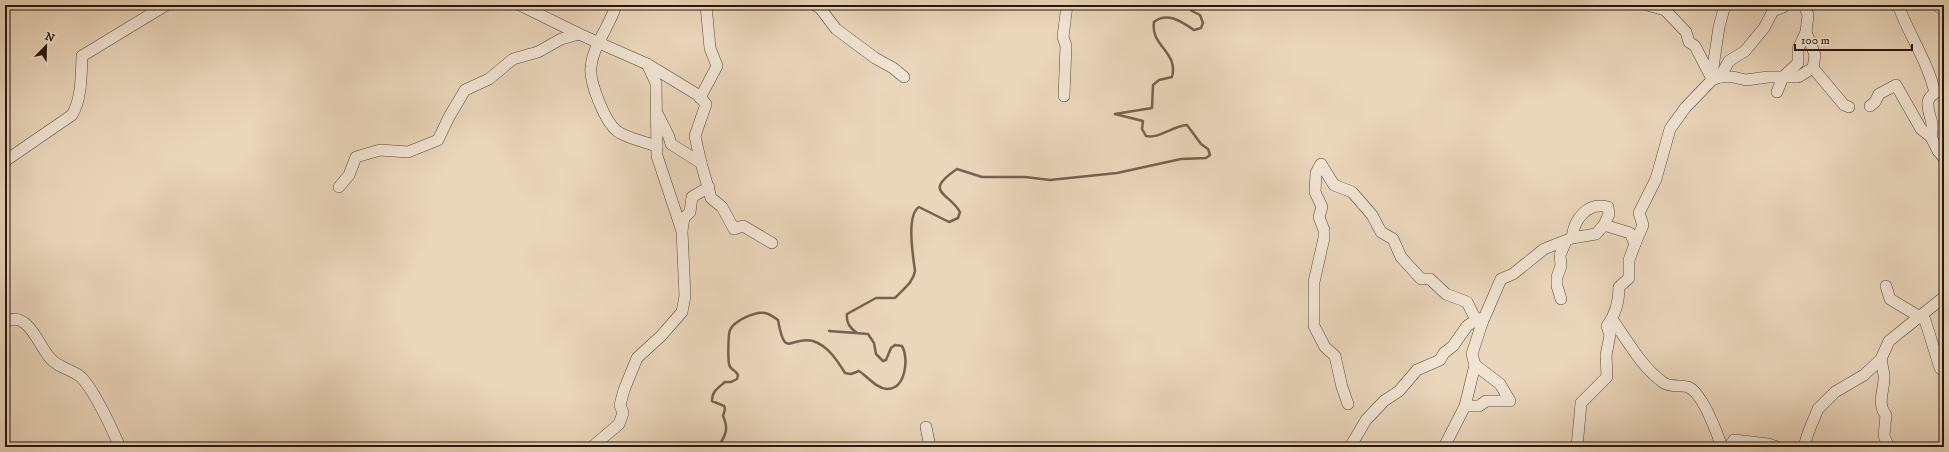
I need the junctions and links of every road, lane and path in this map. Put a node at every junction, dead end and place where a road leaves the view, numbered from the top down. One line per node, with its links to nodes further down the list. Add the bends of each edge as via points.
1 (166, 5): 32 (street, via 82,56 80,91 77,107 72,115)
2 (520, 5): 15 (street)
3 (616, 5): 16 (street, via 611,22)
4 (706, 5): 25 (street, via 710,48 717,66)
5 (815, 5): 19 (street, via 836,29)
6 (1067, 5): 24 (street, via 1063,36 1066,46)
7 (1647, 5): 21 (street, via 1665,10 1686,32 1689,42 1695,46)
8 (1725, 5): 21 (street, via 1719,27)
9 (1783, 5): 21 (street, via 1773,11 1764,28 1745,51 1729,61)
10 (1804, 5): 14 (street, via 1808,15)
11 (1898, 5): 22 (street, via 1920,56)
12 (1936, 5): 13 (street)
13 (1944, 10)
14 (1806, 32): 18 (street, via 1815,55); 20 (street, via 1798,49 1798,63)
15 (579, 34): 16 (street); 34 (street, via 561,39 538,52 513,59 489,79 465,90 438,140 408,152 380,150 356,157 349,175)
16 (599, 43): 17 (street); 30 (street, via 591,68 598,101 608,121 618,132)
17 (647, 64): 25 (street); 28 (street, via 656,83)
18 (1813, 68): 20 (street, via 1798,77); 27 (street, via 1844,105)
19 (904, 77)
20 (1783, 78): 21 (street); 23 (street)
21 (1714, 79): 40 (street, via 1685,108 1670,129 1656,179 1639,213 1643,225)
22 (1940, 90): 29 (street, via 1930,97 1928,102 1933,123)
23 (1777, 92)
24 (1064, 96)
25 (700, 98): 33 (street, via 706,104 695,136)
26 (1870, 106): 29 (street, via 1879,94 1896,85 1921,129)
27 (1849, 107)
28 (657, 113): 30 (street); 33 (street, via 671,144)
29 (1931, 137): 31 (street)
30 (657, 146): 37 (street, via 661,170)
31 (1944, 158)
32 (5, 161)
33 (701, 163): 35 (street)
34 (339, 187)
35 (709, 187): 37 (street, via 692,197 690,212 684,218); 39 (street, via 711,198 722,207 734,229 743,226)
36 (1604, 225): 38 (street, via 1596,234); 38 (street, via 1609,214 1608,207 1601,205 1587,208); 40 (street, via 1630,233)
37 (682, 231): 55 (street, via 685,296 682,312 637,358 624,390 619,424)
38 (1569, 239): 43 (street, via 1560,255 1562,266 1557,277); 46 (street, via 1544,249 1513,274 1501,279)
39 (772, 243)
40 (1635, 244): 45 (street, via 1629,260 1629,278 1618,287 1619,301)
41 (1886, 286): 44 (street, via 1890,299)
42 (1944, 297): 44 (street)
43 (1561, 299)
44 (1919, 316): 48 (street, via 1888,341); 50 (street, via 1925,320 1940,368)
45 (1612, 319): 59 (street, via 1607,326 1610,335 1606,355 1607,377 1581,403); 60 (street, via 1655,375 1666,384 1688,387 1695,391)
46 (1481, 320): 49 (street, via 1472,354); 51 (street, via 1467,302 1446,294 1430,279 1421,279 1401,257 1393,239 1381,232 1372,215 1352,192 1334,185 1321,161 1316,173 1315,192 1322,206 1319,217 1324,238 1314,282 1314,326 1325,347 1335,356); 57 (street, via 1467,326 1440,360 1417,370 1399,391 1384,401 1366,420)
47 (5, 322): 54 (street, via 17,320 27,323 55,364 80,377 92,393)
48 (1881, 359): 63 (street, via 1864,375 1835,392 1818,409); 64 (street, via 1884,376 1881,402 1882,411 1886,415)
49 (1475, 365): 52 (street); 52 (street, via 1500,384 1510,402 1486,401 1479,406)
50 (1944, 372)
51 (1348, 404)
52 (1465, 406): 58 (street)
53 (926, 427): 56 (street)
54 (120, 447)
55 (592, 447)
56 (930, 447)
57 (1350, 447)
58 (1444, 447)
59 (1577, 447)
60 (1722, 447)
61 (1729, 447): 62 (street, via 1734,440)
62 (1777, 447)
63 (1804, 447)
64 (1884, 447)

